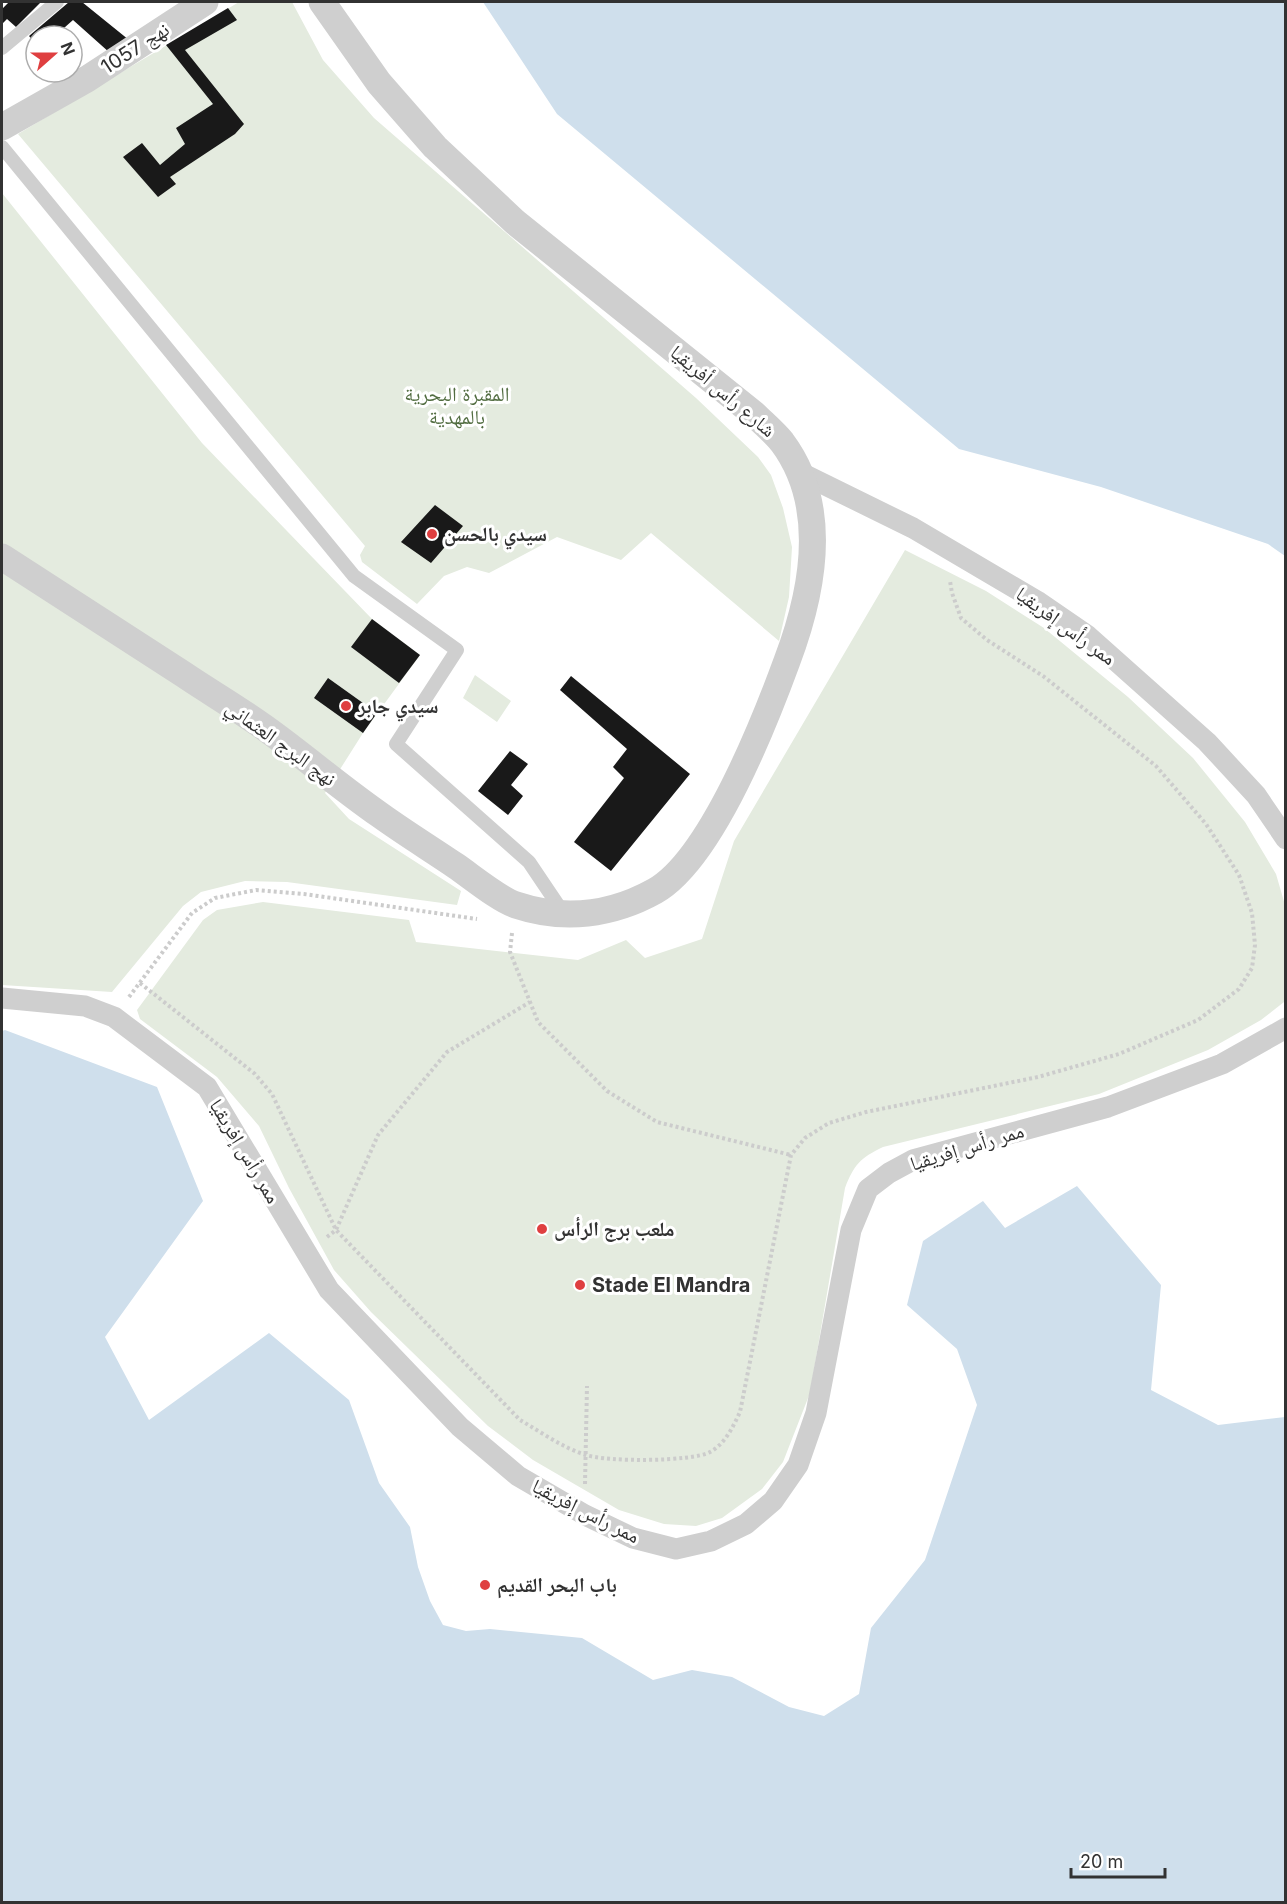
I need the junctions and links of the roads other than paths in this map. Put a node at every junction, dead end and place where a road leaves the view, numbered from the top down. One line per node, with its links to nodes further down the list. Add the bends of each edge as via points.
1 (57, 2): 4 (lane)
2 (206, 2): 5 (street, نهج 1057, via 87,79)
3 (322, 2): 7 (street, شارع رأس أفريقيا, via 379,83 435,147 515,222 754,414 781,440)
4 (2, 48)
5 (2, 127)
6 (2, 147): 10 (lane, via 354,576 457,650 396,744 529,862)
7 (801, 472): 9 (street, ممر رأس إفريقيا, via 913,528 1037,601 1088,636 1207,742 1256,795); 10 (street, شارع رأس أفريقيا, via 811,511 808,591 799,630 743,767 690,861 659,889 608,911)
8 (2, 556): 10 (street, نهج البرج العثماني, via 272,733 378,814 514,905)
9 (1286, 839)
10 (565, 916)
11 (2, 998): 12 (street, ممر رأس إفريقيا, via 85,1006 114,1017 207,1087 329,1290 460,1427 518,1476 585,1515 633,1538 676,1549 711,1541 746,1524 773,1501 798,1465 816,1413 851,1230 868,1189 913,1160 1119,1103 1222,1064)
12 (1286, 1028)

